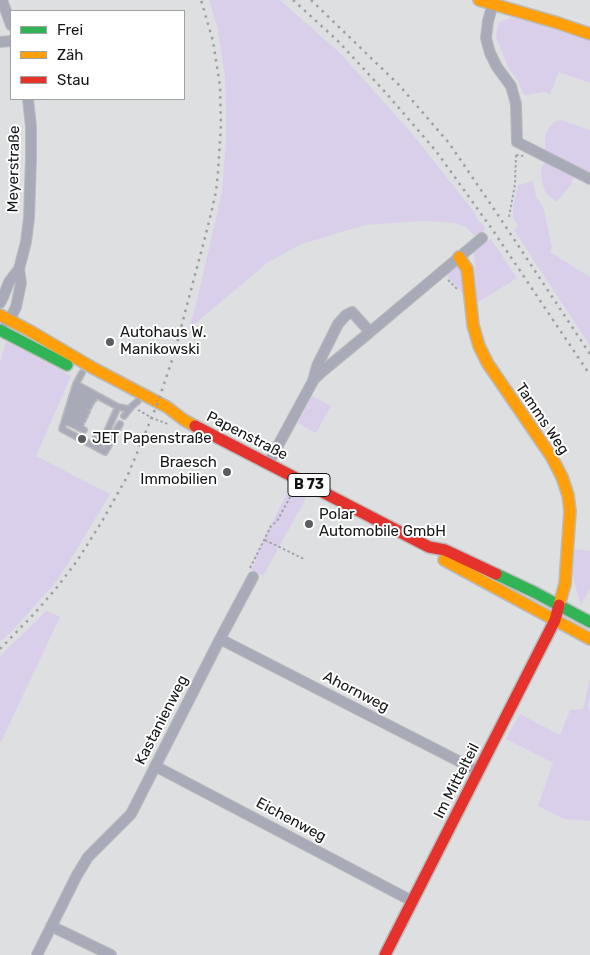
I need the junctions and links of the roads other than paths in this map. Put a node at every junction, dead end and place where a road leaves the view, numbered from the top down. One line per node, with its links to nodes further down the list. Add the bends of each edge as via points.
1 (2, 0): 4 (street)
2 (479, 0): 3 (main road)
3 (493, 4): 5 (main road); 7 (street, via 486,38 497,67 511,86 516,104 517,142)
4 (10, 22)
5 (590, 34)
6 (28, 100): 10 (street, Meyerstraße, via 30,202 26,242)
7 (590, 179)
8 (482, 238): 9 (street)
9 (459, 257): 13 (street); 31 (main road, Tamms Weg, via 467,269 473,324 479,346 551,456 568,495 570,527 565,584)
10 (19, 269): 11 (street, Meyerstraße); 12 (street, Meyerstraße, via 21,283 16,307)
11 (0, 303)
12 (2, 322): 14 (main road, Papenstraße / B 73); 22 (main road, Papenstraße / B 73, via 168,407)
13 (370, 332): 15 (street); 15 (street, via 352,312 346,315 338,324 317,366)
14 (82, 373): 16 (main road, Papenstraße / B 73); 17 (lane)
15 (313, 381): 28 (street)
16 (138, 401): 20 (lane); 22 (main road, Papenstraße / B 73)
17 (71, 402): 18 (lane); 19 (lane); 19 (lane); 19 (lane); 24 (lane); 27 (lane, via 62,430)
18 (118, 407): 20 (lane); 26 (lane)
19 (88, 410)
20 (129, 410): 21 (lane)
21 (124, 416)
22 (184, 420): 28 (main road, Papenstraße / B 73)
23 (120, 424): 27 (lane, via 105,452)
24 (81, 429)
25 (96, 436): 26 (lane)
26 (104, 439): 27 (lane)
27 (99, 449)
28 (268, 464): 29 (main road, Papenstraße / B 73)
29 (429, 547): 31 (main road, Papenstraße / B 73, via 472,562); 32 (main road, Papenstraße / B 73, via 440,558)
30 (253, 577): 34 (street, Kastanienweg)
31 (559, 605): 32 (main road, Tamms Weg); 33 (main road, Papenstraße / B 73)
32 (554, 620): 35 (main road, Papenstraße / B 73); 37 (main road, Im Mittelteil)
33 (590, 622)
34 (220, 639): 36 (street, Kastanienweg); 37 (street, Ahornweg)
35 (590, 639)
36 (156, 766): 38 (street, Eichenweg); 39 (street, Kastanienweg, via 131,814 88,857)
37 (478, 771): 38 (main road, Im Mittelteil)
38 (412, 901): 42 (main road, Im Mittelteil)
39 (52, 926): 40 (street, Kastanienweg); 41 (street)
40 (37, 955)
41 (111, 955)
42 (385, 955)

